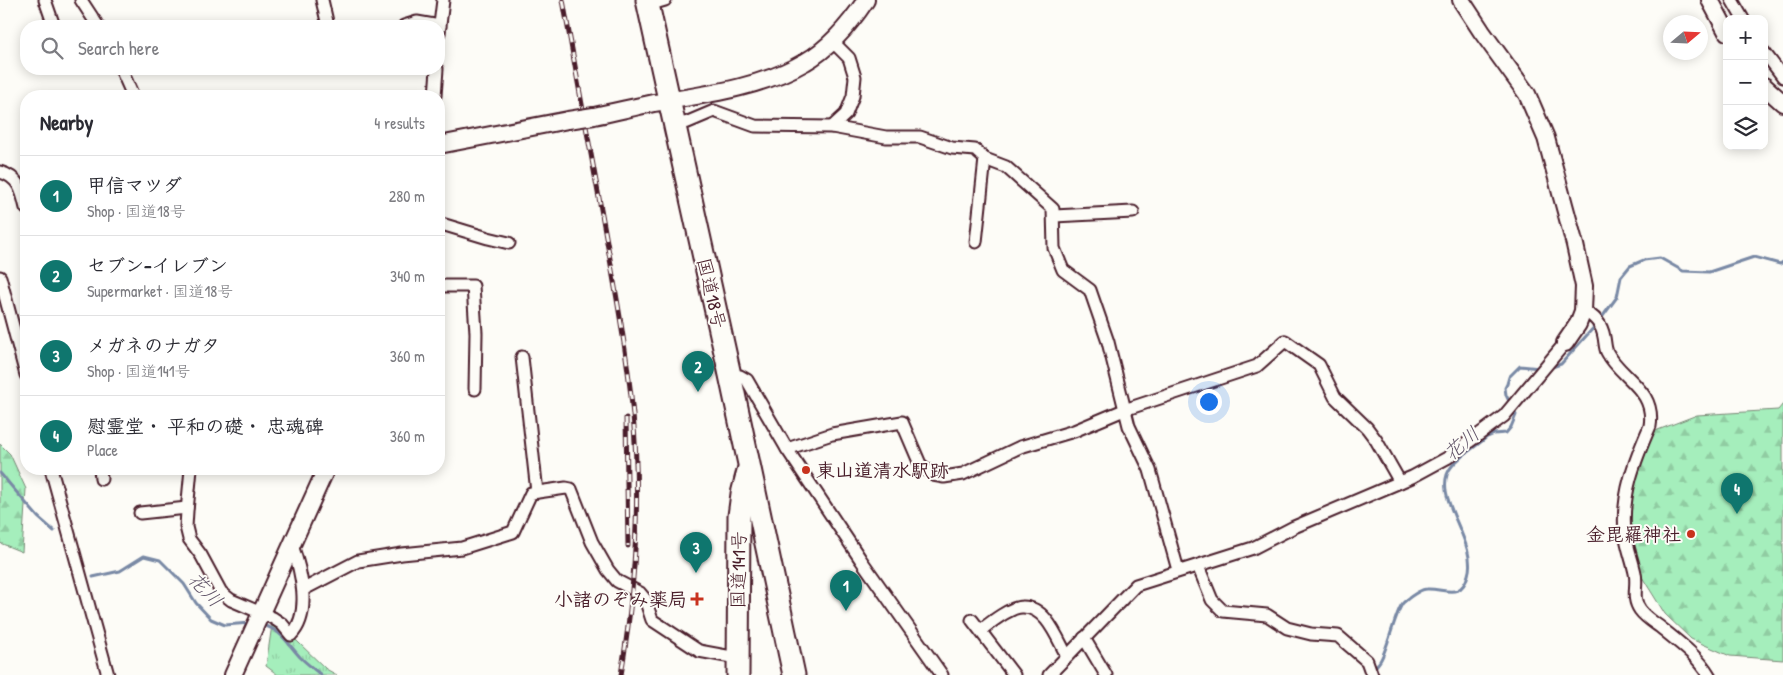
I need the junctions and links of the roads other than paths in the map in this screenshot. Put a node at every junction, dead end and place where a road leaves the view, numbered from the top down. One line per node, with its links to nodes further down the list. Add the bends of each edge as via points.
1 (46, 0): 11 (street)
2 (80, 0): 12 (street)
3 (322, 0): 13 (street)
4 (443, 0): 14 (street)
5 (866, 0): 16 (street)
6 (1461, 0): 39 (street, via 1523,87 1540,125 1579,260 1584,286)
7 (1710, 0): 15 (street)
8 (1732, 0): 10 (street)
9 (654, 2): 24 (highway, 国道18号)
10 (1741, 15)
11 (52, 20)
12 (94, 20)
13 (327, 20)
14 (440, 20)
15 (1723, 24)
16 (832, 41): 24 (street, via 806,62 784,73 738,87); 27 (street, via 849,58 855,77 853,96 846,114)
17 (1768, 57): 20 (street)
18 (124, 75): 21 (street)
19 (436, 75): 22 (street)
20 (1783, 77)
21 (130, 90)
22 (435, 90)
23 (1768, 90): 25 (street)
24 (669, 101): 26 (highway, 国道18号); 28 (street, bridge)
25 (1783, 103)
26 (674, 125): 27 (street, via 714,112 755,126); 43 (highway, 国道18号)
27 (832, 127): 29 (street, via 886,137 920,137 952,148 975,150)
28 (445, 144)
29 (985, 159): 33 (street, via 1006,167 1053,208); 35 (street)
30 (0, 172): 31 (street, via 11,175)
31 (20, 186)
32 (1133, 212): 33 (street)
33 (1054, 216): 45 (street, via 1054,248 1063,270 1090,290 1108,342)
34 (445, 224): 36 (street)
35 (976, 242)
36 (510, 243)
37 (0, 277): 41 (street)
38 (445, 286): 44 (street, via 473,286)
39 (1583, 311): 40 (street); 75 (street, via 1599,324 1607,353 1634,381 1650,409 1650,426 1625,500 1626,535 1636,581 1634,597 1640,610 1681,645)
40 (1565, 343): 51 (street, via 1504,416 1446,458)
41 (20, 352)
42 (522, 357): 52 (street)
43 (730, 375): 46 (street, via 747,380); 47 (highway, 国道18号)
44 (475, 389)
45 (1124, 410): 46 (street, via 1074,431 1020,447 963,474 944,477 933,475 920,464 902,422 832,434); 51 (street, via 1257,366 1285,341 1319,365 1335,397 1376,440); 59 (street, via 1150,470)
46 (787, 449): 70 (street)
47 (749, 466): 55 (highway, 国道141号); 56 (highway, 国道18号)
48 (53, 475): 67 (street)
49 (190, 475): 53 (street)
50 (323, 475): 57 (street)
51 (1400, 482): 58 (street, via 1253,548)
52 (537, 492): 60 (street, via 531,493 513,532 462,548 358,561); 66 (street, via 571,490 592,542 608,570 617,581 640,593 652,620 699,651)
53 (187, 508): 54 (street); 61 (street, via 189,539 221,592)
54 (140, 513)
55 (739, 526): 56 (highway, via 752,524); 66 (highway, 国道141号)
56 (763, 527): 69 (highway, 国道18号)
57 (292, 545): 60 (street); 61 (street)
58 (1198, 566): 59 (street); 74 (street, via 1212,600 1223,611 1266,615 1287,628 1338,636 1366,661)
59 (1178, 570): 64 (street, via 1136,584)
60 (304, 589): 61 (street, via 298,628 291,635 282,624)
61 (260, 616): 68 (street)
62 (972, 620): 63 (street)
63 (981, 630): 65 (street, via 1021,606 1040,612); 71 (street)
64 (1084, 638): 65 (street); 73 (street)
65 (1067, 656): 72 (street)
66 (737, 666)
67 (108, 675)
68 (233, 675)
69 (794, 675)
70 (942, 675)
71 (1014, 675)
72 (1049, 675)
73 (1106, 675)
74 (1372, 675)
75 (1709, 675)

